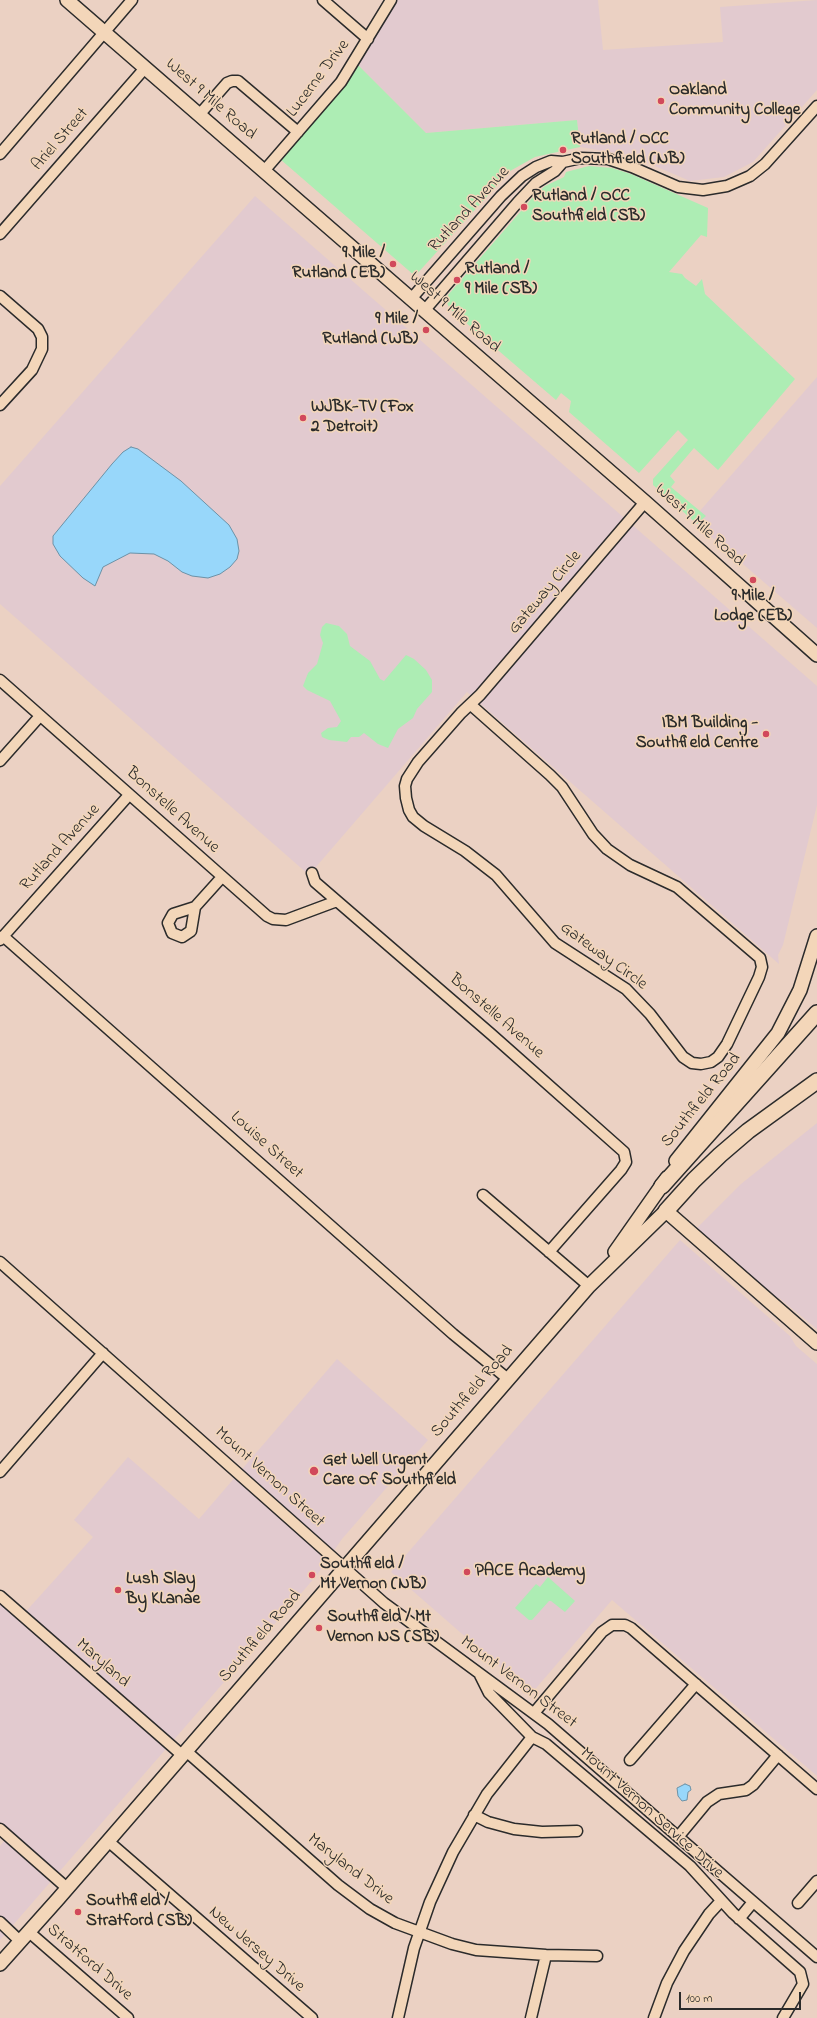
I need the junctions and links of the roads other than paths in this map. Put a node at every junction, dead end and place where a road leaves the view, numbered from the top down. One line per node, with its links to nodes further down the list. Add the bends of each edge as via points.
1 (67, 0): 5 (main road, West 9 Mile Road)
2 (132, 0): 5 (street)
3 (323, 0): 6 (street)
4 (391, 0): 6 (street, Lucerne Drive)
5 (104, 32): 7 (main road, West 9 Mile Road); 11 (street)
6 (368, 39): 10 (street, Lucerne Drive, via 341,82)
7 (145, 68): 9 (main road, West 9 Mile Road); 17 (street, Ariel Street)
8 (817, 106): 12 (street, Rutland Avenue, via 765,164 750,176 727,186 703,190 678,187 608,159 581,158)
9 (200, 115): 10 (street, via 227,83 238,81); 13 (main road, West 9 Mile Road)
10 (298, 132): 13 (street, Lucerne Drive)
11 (0, 154)
12 (563, 162): 14 (street, Rutland Avenue, via 551,161 536,167 522,176); 15 (street, Rutland Avenue, via 555,171 536,183)
13 (264, 171): 20 (main road, West 9 Mile Road)
14 (501, 196): 15 (street); 16 (street, Rutland Avenue)
15 (513, 208): 18 (street, Rutland Avenue)
16 (476, 224): 18 (street); 20 (street, Rutland Avenue)
17 (0, 234)
18 (489, 235): 21 (street, Rutland Avenue)
19 (0, 296): 22 (street, via 38,329 42,337 42,349 32,370)
20 (411, 299): 21 (main road, West 9 Mile Road)
21 (424, 311): 23 (main road, West 9 Mile Road)
22 (0, 405)
23 (645, 502): 24 (main road, West 9 Mile Road); 26 (street, Gateway Circle)
24 (817, 655)
25 (0, 680): 27 (street, Bonstelle Avenue)
26 (471, 705): 26 (street, Gateway Circle, via 410,774 405,792 411,814 424,826 492,871 555,943 626,989 687,1060 705,1064 718,1057 760,977 760,958 677,887 630,865 607,849 593,834 562,787 550,774)
27 (40, 716): 28 (street); 29 (street, Bonstelle Avenue)
28 (0, 761)
29 (129, 795): 31 (street, Bonstelle Avenue); 35 (street, Rutland Avenue)
30 (312, 873): 32 (street, Bonstelle Avenue, via 315,882)
31 (222, 877): 32 (street, Bonstelle Avenue, via 260,912 273,919 291,919); 33 (street)
32 (337, 901): 41 (street, Bonstelle Avenue, via 620,1147 626,1157 621,1170)
33 (195, 907)
34 (817, 936): 38 (main road, Southfield Road, via 800,990 778,1033 679,1157)
35 (2, 938): 46 (street, Louise Street, via 462,1342)
36 (817, 1013): 38 (highway)
37 (817, 1081): 40 (highway, via 748,1131 694,1180)
38 (662, 1186): 43 (main road, Southfield Road)
39 (483, 1195): 41 (street)
40 (666, 1211): 43 (main road, Southfield Road); 44 (main road)
41 (549, 1252): 43 (street)
42 (0, 1262): 45 (street, Mount Vernon Street)
43 (592, 1283): 46 (main road, Southfield Road)
44 (817, 1343)
45 (103, 1353): 47 (street); 48 (street, Mount Vernon Street)
46 (508, 1379): 48 (main road, Southfield Road)
47 (0, 1472)
48 (345, 1567): 50 (street, Mount Vernon Street, via 396,1612); 54 (main road, Southfield Road)
49 (0, 1596): 54 (street, Maryland)
50 (480, 1673): 52 (street, Mount Vernon Street); 53 (street, Mount Vernon Service Drive, via 489,1693)
51 (696, 1684): 52 (street, via 631,1628 612,1625 602,1632); 55 (street); 56 (street)
52 (534, 1713): 61 (street, Mount Vernon Street)
53 (532, 1737): 58 (street); 65 (street, Mount Vernon Service Drive, via 546,1744 690,1866)
54 (184, 1753): 62 (main road, Southfield Road); 70 (street, Maryland Drive, via 348,1893 383,1916)
55 (778, 1755): 57 (street); 61 (street, via 746,1790 719,1794 707,1802)
56 (630, 1760)
57 (817, 1789)
58 (474, 1815): 60 (street, via 514,1829 542,1832); 70 (street, via 440,1878)
59 (0, 1829): 64 (street)
60 (577, 1831)
61 (678, 1837): 66 (street, Mount Vernon Street)
62 (108, 1842): 64 (main road, Southfield Road); 77 (street, New Jersey Drive)
63 (817, 1881): 67 (street)
64 (67, 1888): 71 (main road, Southfield Road)
65 (722, 1901): 68 (street, Mount Vernon Service Drive); 80 (street, via 709,1914 684,1951 667,1983)
66 (754, 1902): 68 (street); 74 (street, Mount Vernon Street)
67 (798, 1903)
68 (739, 1919): 81 (street, Mount Vernon Service Drive, via 800,1972 803,1979 802,1987)
69 (0, 1922): 71 (street, Stratford Drive)
70 (420, 1933): 72 (street, Maryland Drive, via 476,1950); 78 (street)
71 (25, 1936): 75 (main road, Southfield Road); 76 (street, Stratford Drive)
72 (546, 1955): 73 (street, Maryland Drive); 79 (street)
73 (597, 1956)
74 (817, 1957)
75 (0, 1964)
76 (128, 2018)
77 (312, 2018)
78 (398, 2018)
79 (531, 2018)
80 (654, 2018)
81 (783, 2018)

